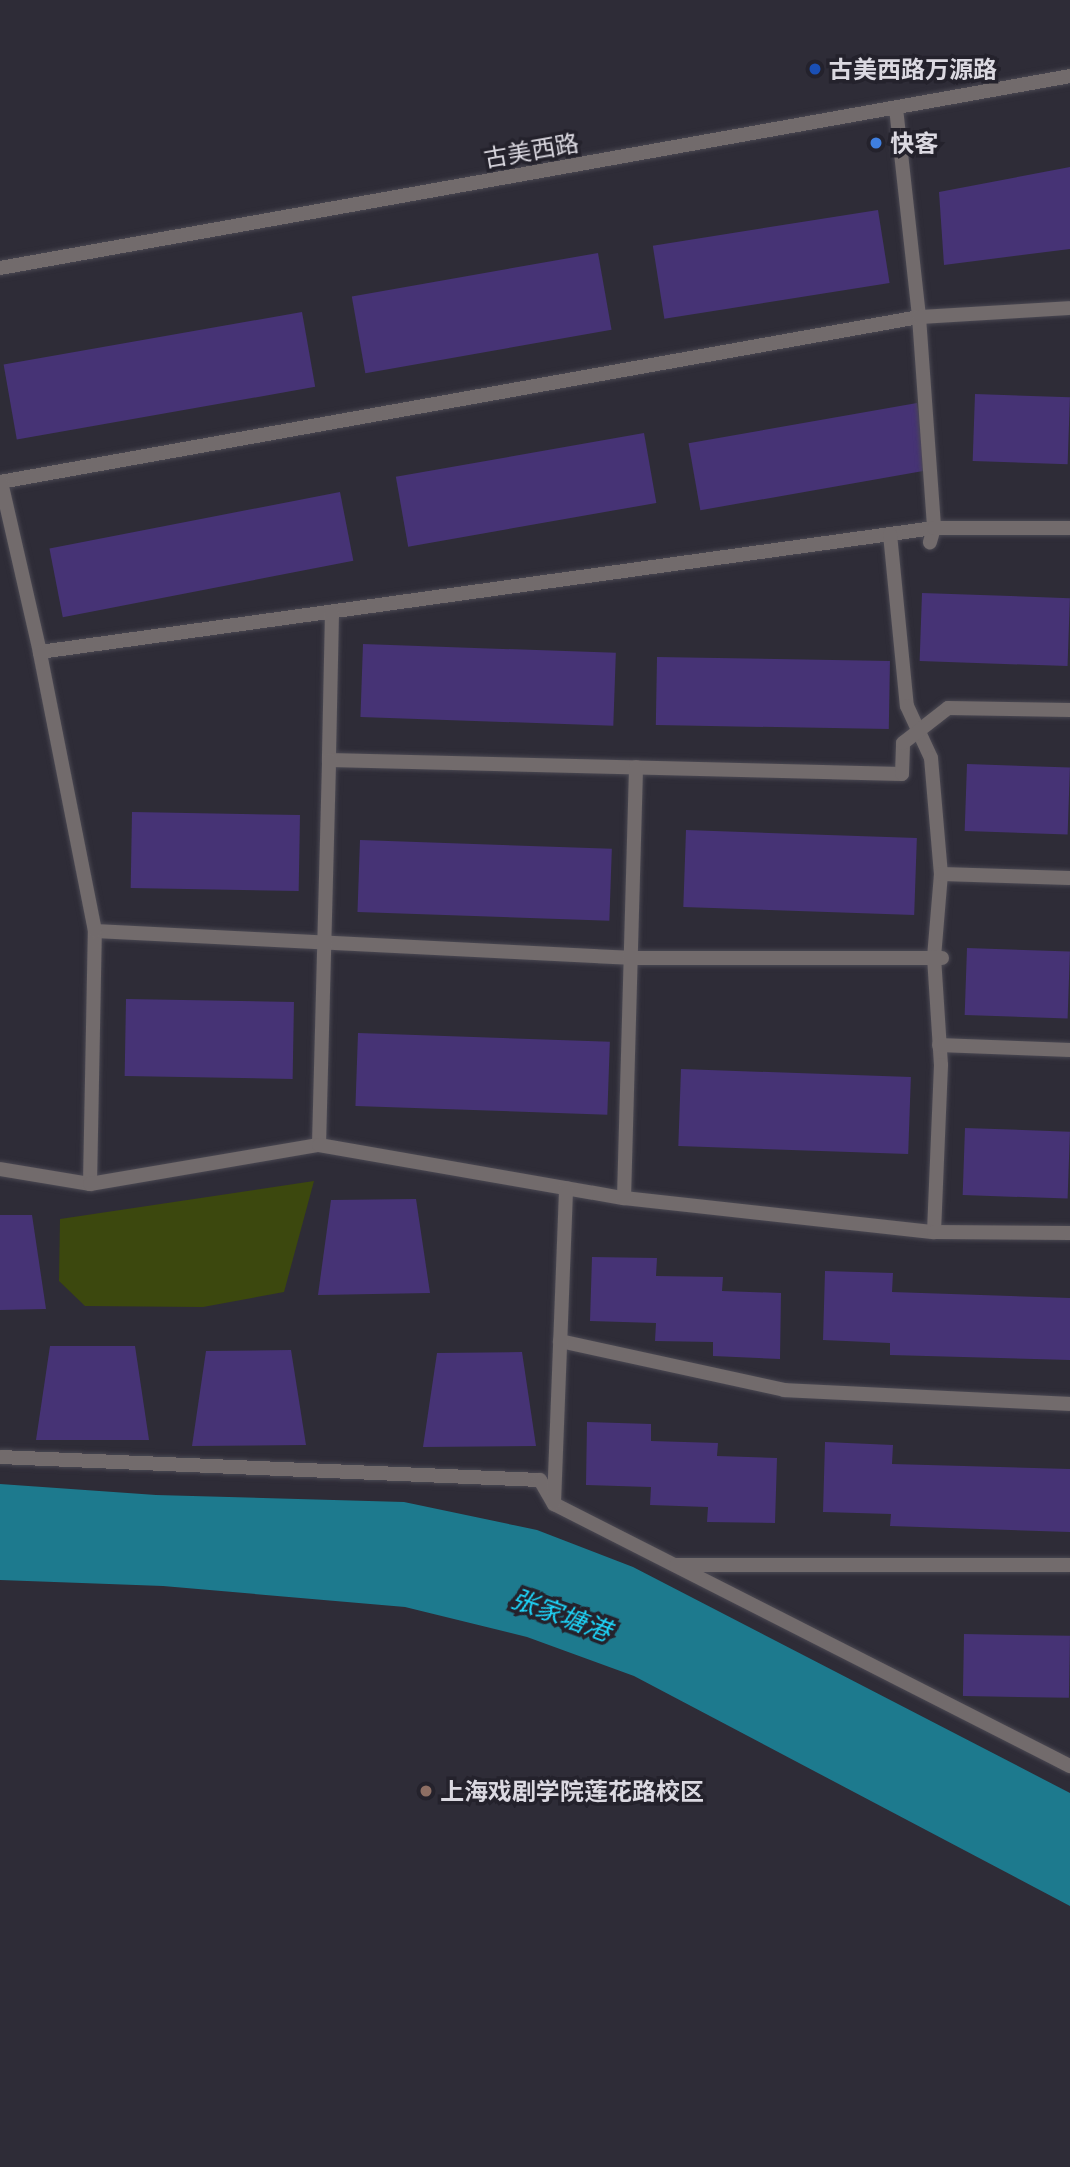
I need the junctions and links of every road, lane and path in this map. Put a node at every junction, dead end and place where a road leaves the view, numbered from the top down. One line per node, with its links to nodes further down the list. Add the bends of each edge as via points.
1 (1070, 76): 2 (street, 古美西路)
2 (896, 108): 3 (street, 古美西路); 5 (street)
3 (0, 268)
4 (1070, 309): 5 (street)
5 (919, 317): 6 (street); 9 (street)
6 (1, 482): 11 (street)
7 (1070, 528): 9 (street)
8 (890, 534): 9 (street); 10 (street); 13 (street, via 907,706)
9 (932, 535)
10 (332, 612): 11 (street); 14 (street)
11 (40, 652): 18 (street)
12 (1070, 710): 13 (street, via 948,708)
13 (918, 731): 15 (street, via 903,743 902,774); 16 (street, via 931,758)
14 (329, 760): 15 (street); 19 (street)
15 (636, 767): 20 (street)
16 (941, 874): 17 (street); 21 (street)
17 (1070, 878)
18 (96, 931): 19 (street); 26 (street)
19 (323, 946): 20 (street); 24 (street)
20 (634, 958): 21 (street); 28 (street)
21 (938, 958): 22 (street)
22 (939, 1045): 23 (street); 29 (street)
23 (1070, 1050)
24 (319, 1145): 26 (street); 27 (street)
25 (0, 1169): 26 (street)
26 (90, 1184)
27 (566, 1188): 28 (street); 31 (street)
28 (624, 1198): 29 (street)
29 (934, 1232): 30 (street)
30 (1070, 1233)
31 (560, 1341): 32 (street, via 784,1390); 34 (street)
32 (1070, 1404)
33 (0, 1457): 34 (street, via 540,1480)
34 (554, 1504): 35 (street)
35 (674, 1564): 36 (street); 37 (street)
36 (1070, 1564)
37 (1070, 1766)

